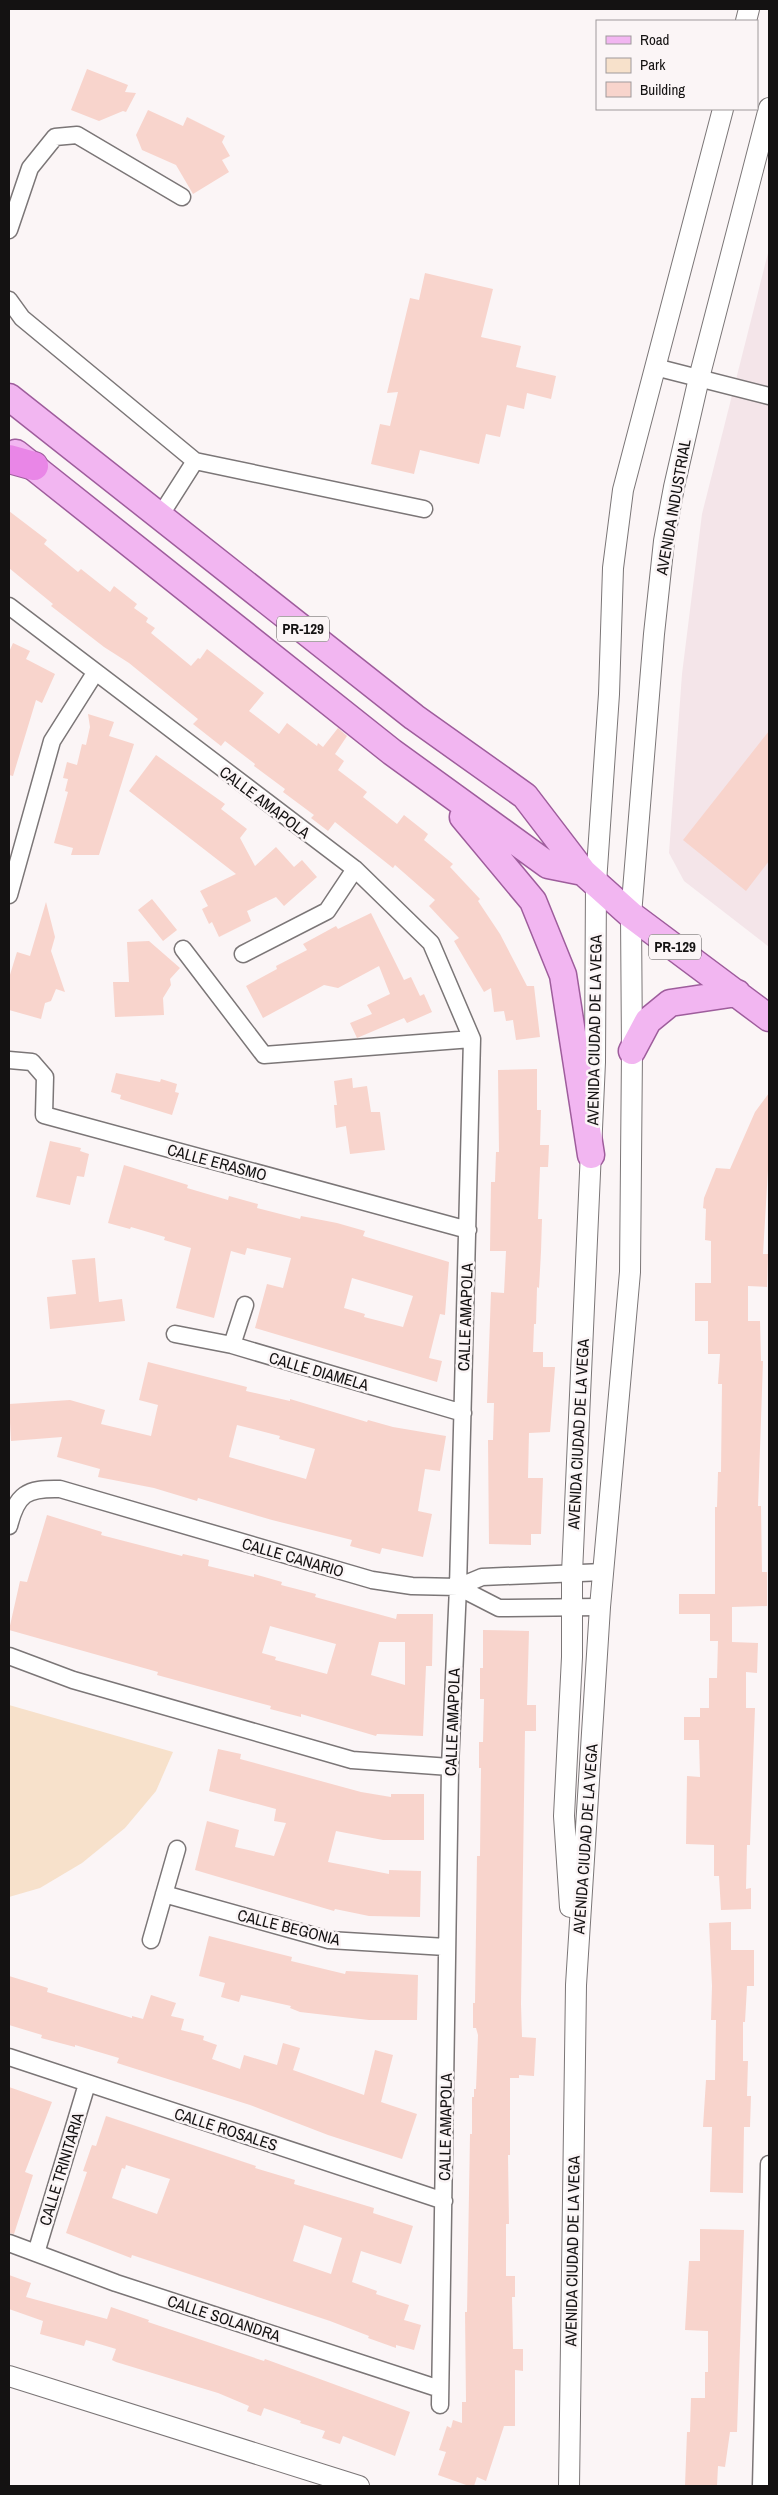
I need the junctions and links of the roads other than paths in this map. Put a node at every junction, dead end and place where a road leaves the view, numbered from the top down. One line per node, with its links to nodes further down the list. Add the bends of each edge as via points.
1 (769, 108): 7 (street, AVENIDA INDUSTRIAL)
2 (723, 110): 6 (street)
3 (182, 197): 4 (street, via 78,135 55,137 30,168)
4 (9, 230)
5 (9, 300): 11 (street, via 22,318)
6 (655, 367): 7 (street); 19 (street, via 622,490 613,568 609,694)
7 (698, 378): 8 (street); 21 (street, AVENIDA INDUSTRIAL, via 664,541)
8 (769, 396)
9 (9, 397): 14 (main road, PR-129)
10 (9, 448): 12 (main road, PR-129)
11 (195, 461): 13 (street); 14 (street)
12 (21, 463): 17 (main road, PR-129)
13 (424, 509)
14 (160, 516): 19 (main road, PR-129, via 414,717 525,796)
15 (9, 606): 16 (street, CALLE AMAPOLA)
16 (95, 673): 18 (street, CALLE AMAPOLA); 20 (street, via 52,741)
17 (392, 752): 19 (main road, PR-129, via 548,865); 29 (main road, via 472,825 533,901 563,975)
18 (355, 869): 23 (street, via 327,911); 26 (street, CALLE AMAPOLA, via 431,943)
19 (589, 878): 21 (main road, PR-129); 29 (street, AVENIDA CIUDAD DE LA VEGA, via 595,1062)
20 (9, 895)
21 (631, 915): 24 (main road, PR-129); 27 (street, AVENIDA CIUDAD DE LA VEGA)
22 (183, 949): 26 (street, via 264,1055)
23 (243, 954)
24 (737, 993): 25 (main road, PR-129); 27 (main road, via 670,1003 648,1021)
25 (769, 1018)
26 (472, 1039): 30 (street, CALLE AMAPOLA)
27 (632, 1052): 36 (street, AVENIDA CIUDAD DE LA VEGA, via 630,1272)
28 (9, 1060): 30 (street, CALLE ERASMO, via 32,1062 45,1077 44,1115)
29 (591, 1155): 37 (street, AVENIDA CIUDAD DE LA VEGA)
30 (468, 1230): 34 (street, CALLE AMAPOLA)
31 (245, 1304): 33 (street)
32 (174, 1334): 33 (street, CALLE DIAMELA)
33 (232, 1345): 34 (street, CALLE DIAMELA)
34 (463, 1413): 38 (street, CALLE AMAPOLA)
35 (9, 1526): 38 (street, CALLE CANARIO, via 15,1504 36,1488 60,1489 372,1580 412,1586)
36 (604, 1572): 37 (street, CALLE CANARIO); 40 (street, AVENIDA CIUDAD DE LA VEGA)
37 (572, 1574): 38 (street, CALLE CANARIO, via 482,1577); 39 (street, AVENIDA CIUDAD DE LA VEGA)
38 (458, 1587): 39 (street, via 499,1608); 42 (street, CALLE AMAPOLA)
39 (571, 1607): 40 (street); 47 (street, AVENIDA CIUDAD DE LA VEGA, via 572,1657 564,1816)
40 (600, 1607): 47 (street, AVENIDA CIUDAD DE LA VEGA)
41 (9, 1656): 42 (street, via 73,1680 352,1760)
42 (450, 1767): 46 (street, CALLE AMAPOLA)
43 (177, 1849): 44 (street)
44 (164, 1894): 45 (street); 46 (street, CALLE BEGONIA, via 329,1940)
45 (151, 1940)
46 (446, 1947): 51 (street, CALLE AMAPOLA)
47 (576, 1985): 57 (street, AVENIDA CIUDAD DE LA VEGA)
48 (9, 2057): 49 (street, CALLE ROSALES)
49 (87, 2084): 51 (street, CALLE ROSALES); 53 (street, CALLE TRINITARIA)
50 (769, 2164): 58 (street)
51 (444, 2201): 55 (street, CALLE AMAPOLA)
52 (9, 2243): 53 (street, CALLE SOLANDRA)
53 (36, 2253): 55 (street, CALLE SOLANDRA)
54 (9, 2376): 56 (street)
55 (440, 2397)
56 (359, 2486)
57 (568, 2486)
58 (761, 2486)

